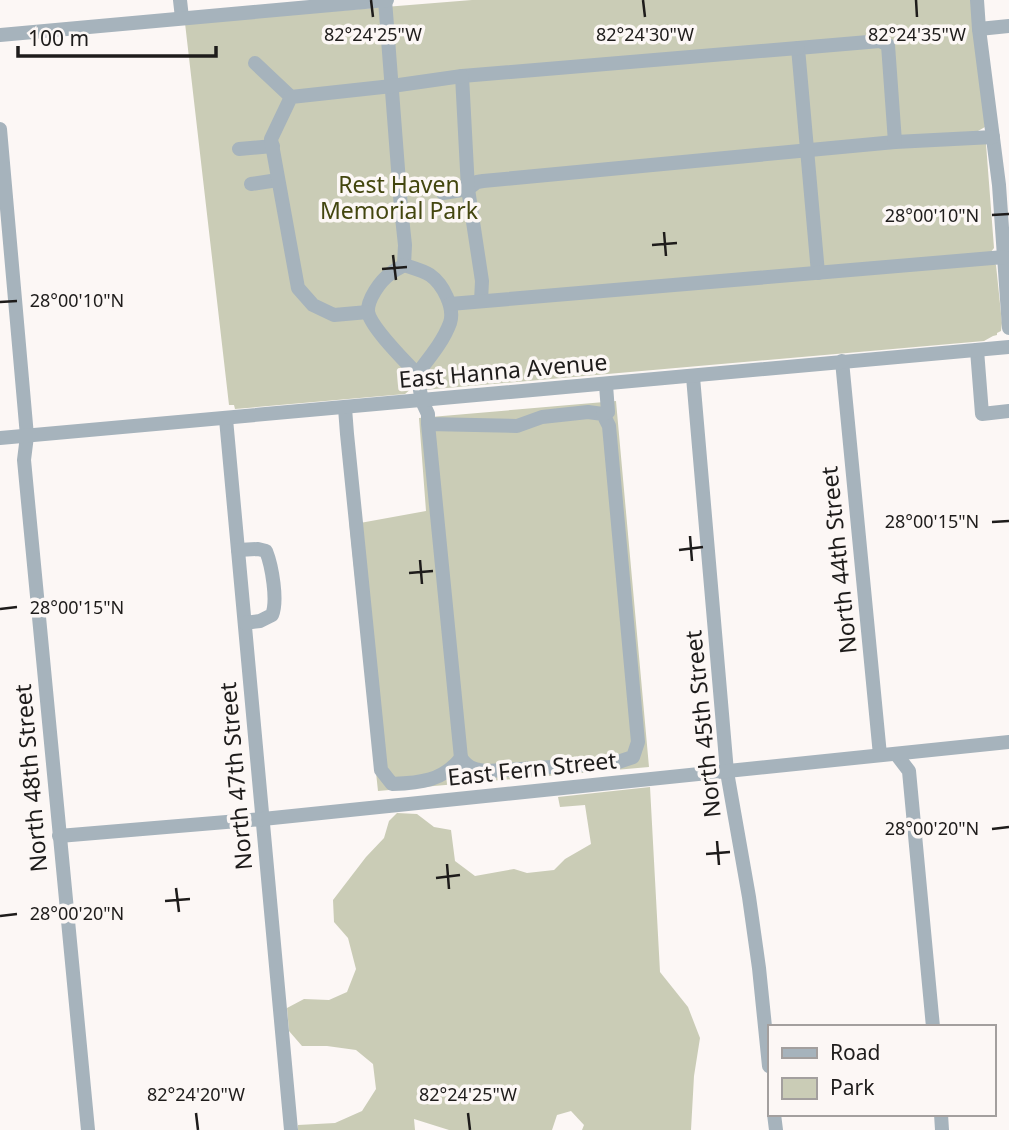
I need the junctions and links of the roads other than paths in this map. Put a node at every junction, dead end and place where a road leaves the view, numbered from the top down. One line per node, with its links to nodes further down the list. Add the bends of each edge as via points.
1 (180, 0): 4 (street)
2 (386, 0): 4 (street); 11 (street)
3 (977, 0): 6 (street)
4 (182, 18): 7 (street)
5 (1009, 26): 6 (street)
6 (979, 29): 14 (street)
7 (0, 35)
8 (798, 48): 10 (street); 15 (street, via 880,41 888,45); 18 (street)
9 (255, 63): 12 (street)
10 (462, 76): 11 (street); 22 (street)
11 (392, 86): 12 (street); 25 (street)
12 (291, 97): 16 (street, via 271,139)
13 (0, 130): 43 (street, North 48th Street)
14 (993, 137): 15 (street); 21 (street)
15 (895, 142): 18 (street)
16 (273, 146): 17 (street); 19 (street)
17 (239, 149)
18 (808, 150): 22 (street, via 483,181); 26 (street)
19 (278, 180): 20 (street); 29 (street, via 298,288 313,305 334,315)
20 (251, 184)
21 (1004, 184): 24 (street)
22 (468, 190): 23 (street); 27 (street)
23 (443, 193)
24 (1004, 257): 26 (street); 30 (street)
25 (404, 265): 28 (street, via 431,276); 29 (street, via 379,286)
26 (818, 273): 27 (street)
27 (481, 302): 28 (street)
28 (450, 304): 34 (street, via 451,320 443,337)
29 (369, 312): 34 (street)
30 (1009, 328)
31 (1009, 347): 32 (street, East Hanna Avenue)
32 (977, 350): 33 (street, East Hanna Avenue); 39 (street, via 982,414)
33 (842, 361): 35 (street, East Hanna Avenue); 49 (street, North 44th Street)
34 (417, 374): 37 (street)
35 (693, 377): 36 (street, East Hanna Avenue); 51 (street, North 45th Street)
36 (607, 384): 37 (street, East Hanna Avenue); 40 (street, via 608,412)
37 (422, 401): 38 (street, East Hanna Avenue); 42 (street)
38 (345, 408): 41 (street, East Hanna Avenue); 50 (street, via 382,770 392,784 431,780 452,770)
39 (1009, 411)
40 (603, 414): 42 (street, via 542,417 517,426); 50 (street, via 609,426 638,742 633,757 615,763 488,771 474,770)
41 (226, 419): 43 (street, East Hanna Avenue); 45 (street, North 47th Street)
42 (428, 424): 50 (street)
43 (27, 436): 44 (street, East Hanna Avenue); 53 (street, North 48th Street, via 24,460)
44 (0, 438)
45 (238, 550): 46 (street, North 47th Street); 46 (street, via 266,551 271,570 272,615)
46 (245, 623): 52 (street, North 47th Street)
47 (1009, 741): 48 (street, East Fern Street)
48 (896, 754): 49 (street, East Fern Street); 54 (street, via 909,771)
49 (880, 755): 51 (street, East Fern Street)
50 (461, 758)
51 (727, 772): 52 (street, East Fern Street); 55 (street, North 45th Street, via 749,897)
52 (263, 819): 53 (street, East Fern Street); 57 (street, North 47th Street)
53 (59, 835): 56 (street, North 48th Street)
54 (933, 1025)
55 (768, 1056)
56 (88, 1130)
57 (291, 1130)

